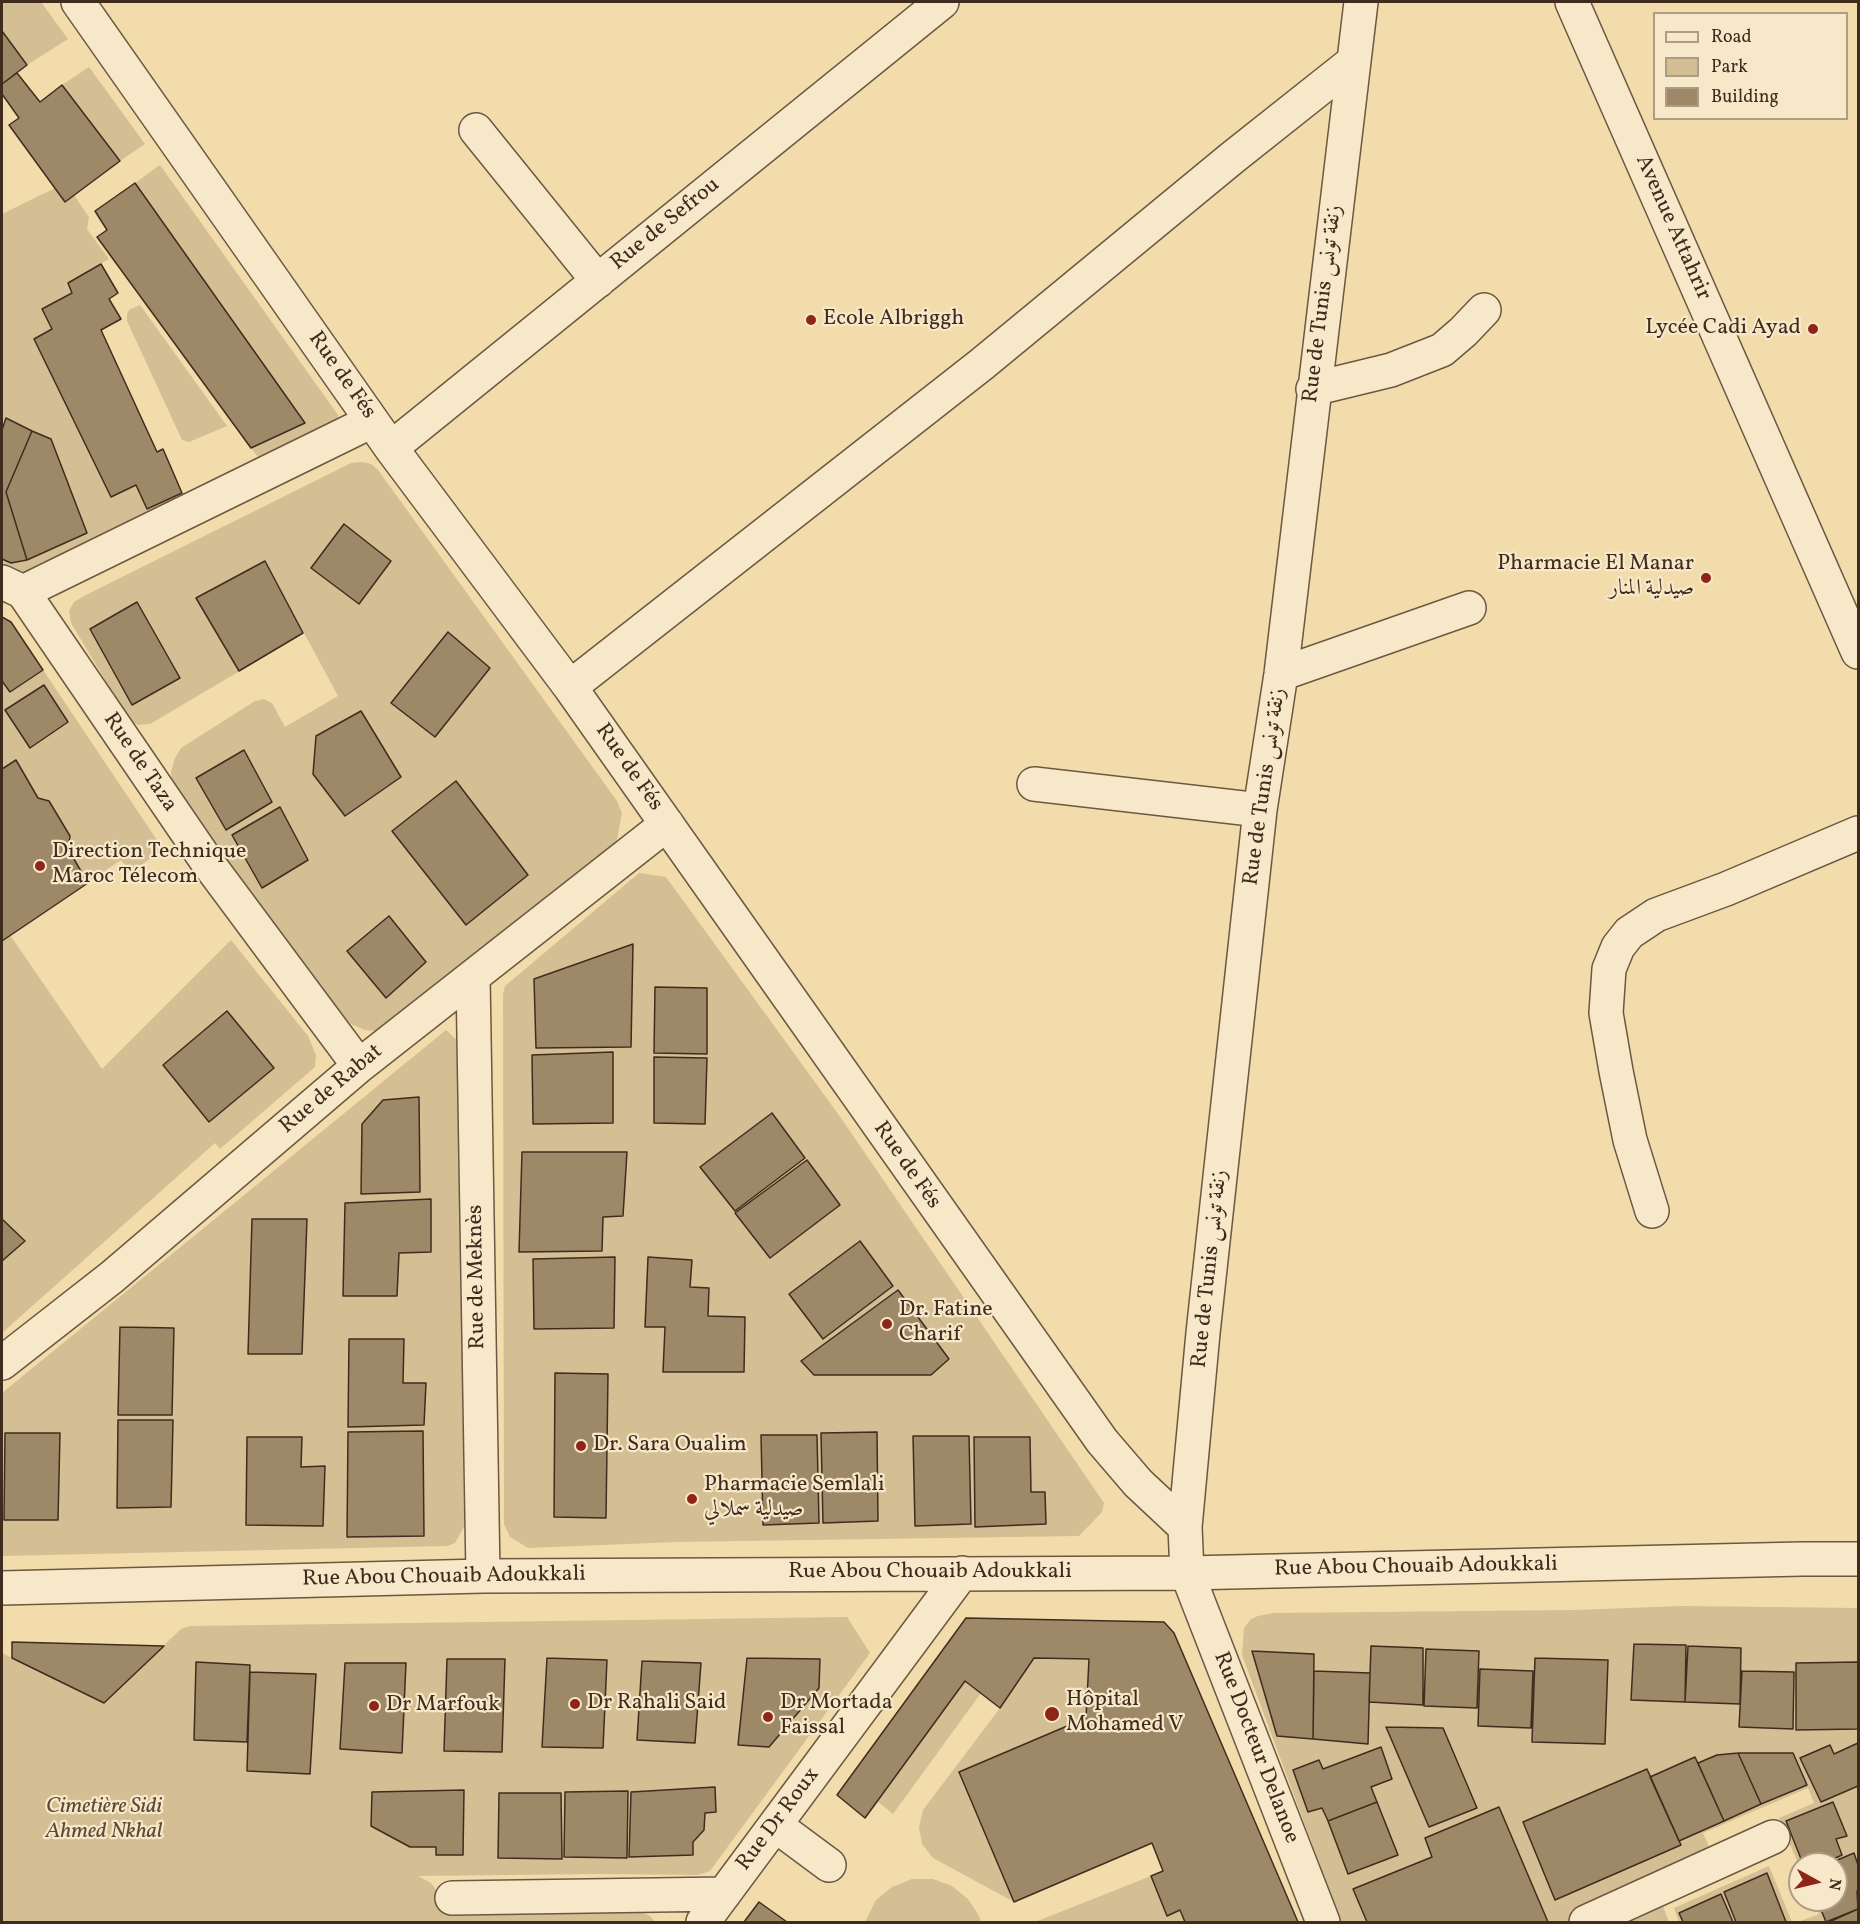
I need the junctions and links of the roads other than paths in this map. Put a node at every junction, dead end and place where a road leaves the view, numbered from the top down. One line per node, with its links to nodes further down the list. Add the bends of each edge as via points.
1 (1360, 2): 5 (street, Rue de Tunis زنقة تونس)
2 (1572, 2): 14 (street, Avenue Attahrir)
3 (932, 5): 7 (street, Rue de Sefrou)
4 (90, 6): 10 (street, Rue de Fés)
5 (1353, 62): 9 (street, Rue de Tunis زنقة تونس); 16 (street, via 982,364)
6 (476, 130): 7 (street)
7 (598, 280): 11 (street, Rue de Sefrou)
8 (1484, 310): 9 (street, via 1442,350 1391,370)
9 (1313, 389): 15 (street, Rue de Tunis زنقة تونس)
10 (372, 421): 11 (street, Rue de Fés); 12 (street)
11 (391, 448): 16 (street, Rue de Fés)
12 (12, 587): 22 (street, Rue de Taza, via 208,863)
13 (1468, 608): 15 (street)
14 (1858, 652)
15 (1281, 674): 18 (street, Rue de Tunis زنقة تونس)
16 (570, 687): 19 (street, Rue de Fés)
17 (1034, 784): 18 (street)
18 (1260, 810): 25 (street, Rue de Tunis زنقة تونس)
19 (668, 824): 21 (street, Rue de Rabat); 25 (street, Rue de Fés, via 1102,1442)
20 (1858, 833): 23 (street, via 1656,915 1629,933 1618,947 1609,969 1606,1013 1630,1140)
21 (473, 978): 22 (street, Rue de Rabat); 29 (street, Rue de Meknès)
22 (359, 1066): 24 (street, Rue de Rabat, via 112,1277)
23 (1652, 1211)
24 (2, 1363)
25 (1185, 1527): 28 (street, Rue de Tunis زنقة تونس)
26 (1858, 1559): 28 (street, Rue Abou Chouaib Adoukkali)
27 (962, 1573): 28 (street, Rue Abou Chouaib Adoukkali); 29 (street, Rue Abou Chouaib Adoukkali); 31 (street, Rue Dr Roux)
28 (1187, 1573): 37 (street, Rue Docteur Delanoe)
29 (483, 1576): 30 (street, Rue Abou Chouaib Adoukkali)
30 (2, 1588)
31 (775, 1825): 33 (street); 34 (street, Rue Dr Roux)
32 (1773, 1837): 38 (street)
33 (829, 1865)
34 (724, 1894): 35 (street); 36 (street, Rue Dr Roux)
35 (452, 1898)
36 (703, 1923)
37 (1323, 1923)
38 (1586, 1923)

